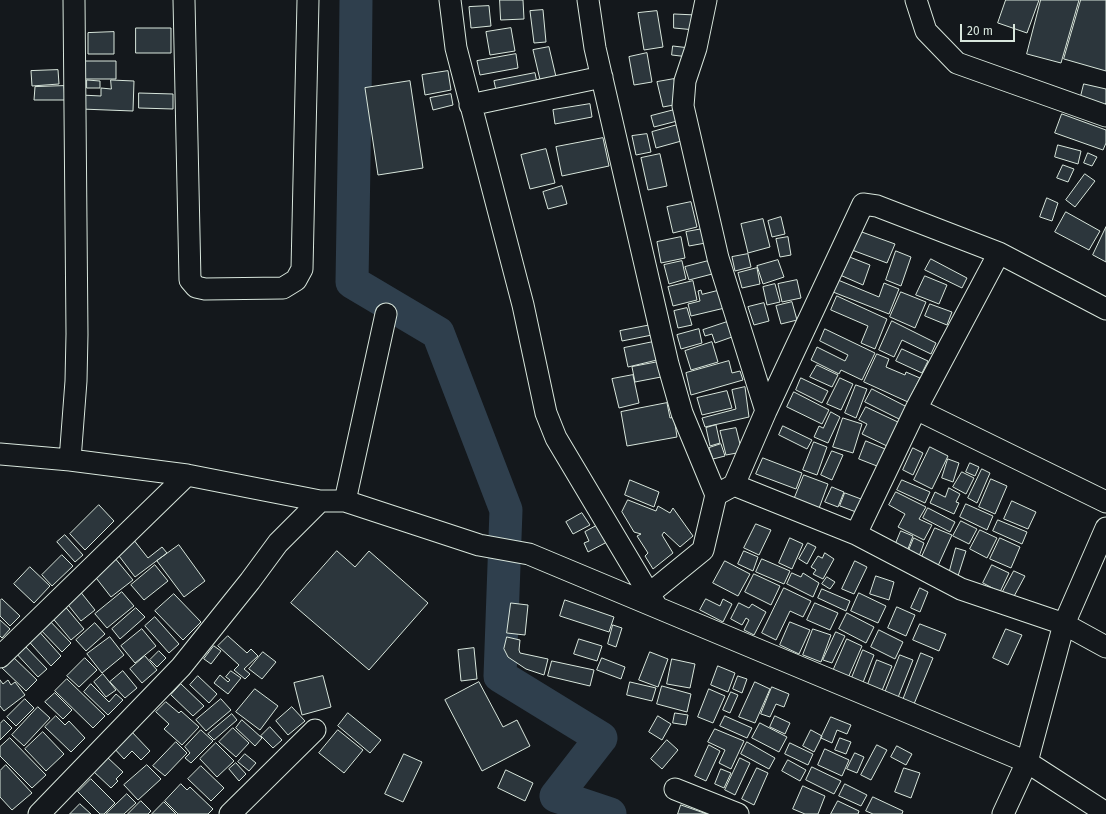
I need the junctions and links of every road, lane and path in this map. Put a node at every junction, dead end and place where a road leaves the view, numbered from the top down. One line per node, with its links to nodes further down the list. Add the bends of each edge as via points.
1 (74, 0): 17 (street, via 78,334)
2 (184, 0): 3 (street, via 190,280 196,287 205,289 283,288 296,280 302,270)
3 (308, 0)
4 (450, 0): 9 (street, via 456,48)
5 (588, 0): 8 (street)
6 (706, 0): 15 (street, via 696,48 685,81 683,106 718,258)
7 (916, 0): 10 (street, via 926,32 957,63)
8 (602, 77): 9 (street); 20 (street, via 668,364 682,413)
9 (470, 105): 26 (street, via 523,305 546,413 556,438)
10 (1106, 116)
11 (999, 253): 12 (street); 14 (street); 15 (street, via 877,206 863,204)
12 (1106, 309)
13 (386, 314): 22 (street)
14 (916, 409): 23 (street); 25 (street)
15 (766, 411): 19 (street)
16 (0, 454): 17 (street)
17 (70, 460): 18 (street)
18 (187, 475): 21 (street); 29 (street)
19 (734, 485): 20 (street); 25 (street)
20 (716, 495): 26 (street, via 703,550)
21 (320, 501): 22 (street); 34 (street, via 278,543 181,667)
22 (345, 501): 26 (street, via 479,545 529,554)
23 (1106, 502)
24 (1106, 528): 27 (street)
25 (856, 534): 27 (street, via 961,589)
26 (653, 601): 31 (street)
27 (1064, 624): 28 (street); 31 (street)
28 (1106, 647)
29 (0, 657)
30 (315, 730): 35 (street)
31 (1028, 762): 33 (street); 37 (street)
32 (675, 789): 36 (street)
33 (1106, 812)
34 (39, 814)
35 (230, 814)
36 (738, 814)
37 (1003, 814)

